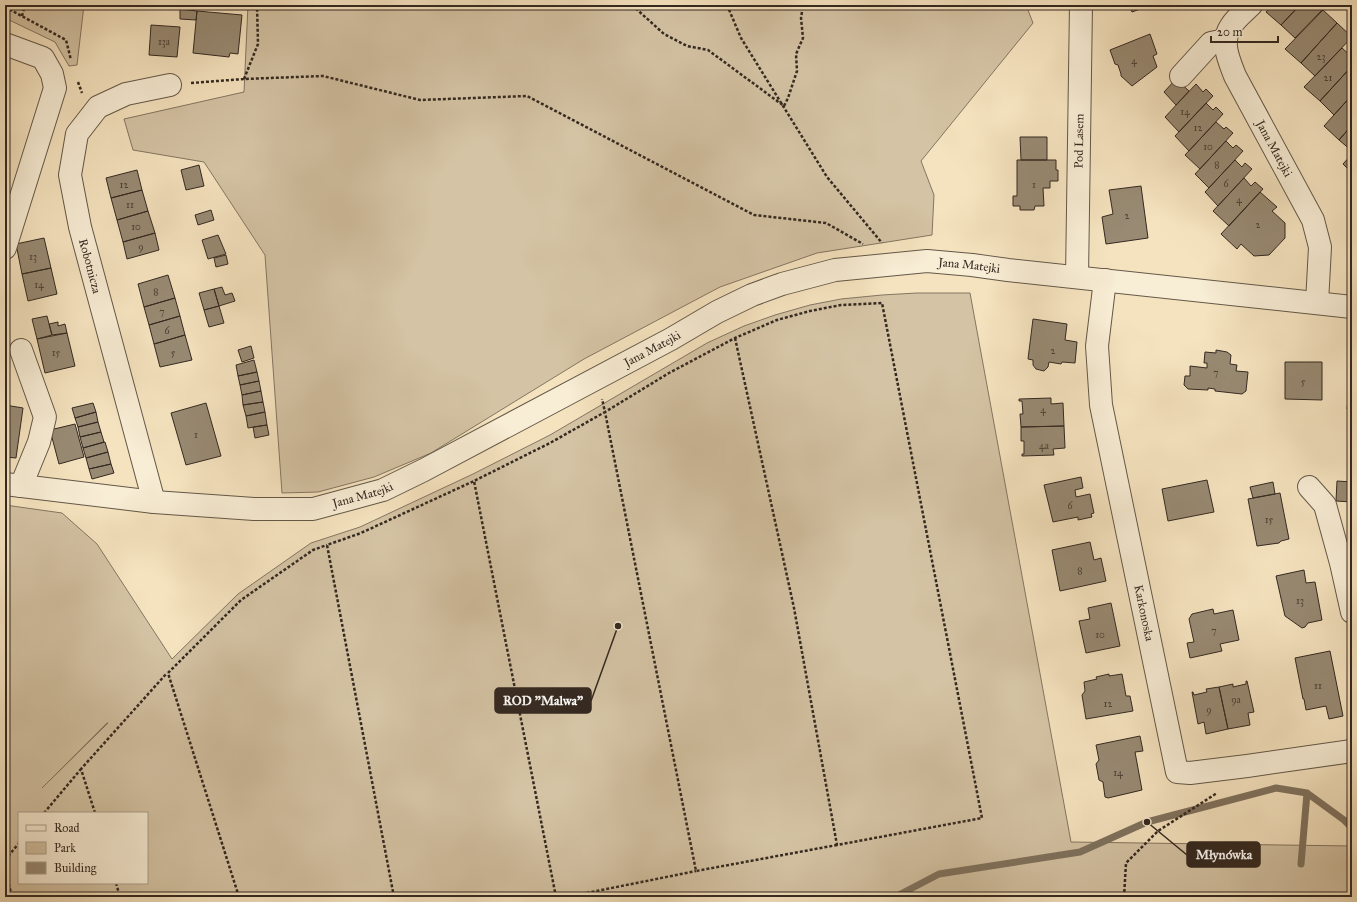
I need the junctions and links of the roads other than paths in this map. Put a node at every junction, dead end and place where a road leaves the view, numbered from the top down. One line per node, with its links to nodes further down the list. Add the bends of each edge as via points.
1 (1082, 5): 8 (street, Pod Lasem)
2 (1251, 5): 3 (street, via 1231,26)
3 (1225, 40): 5 (street, via 1211,43); 10 (street, Jana Matejki, via 1226,54 1235,76 1313,220 1320,246)
4 (5, 44): 7 (street, via 43,58 52,74 55,88)
5 (1181, 76)
6 (170, 85): 15 (street, Robotnicza, via 126,94 98,107 78,134 70,175 80,227)
7 (5, 248)
8 (1077, 277): 9 (street, Jana Matejki); 15 (street, Jana Matejki, via 927,261 835,270 782,284 717,312 596,380 383,490 313,509 254,509)
9 (1105, 280): 10 (street, Jana Matejki); 17 (street, Karkonoska, via 1097,346 1101,405 1178,772 1190,773)
10 (1317, 302): 11 (street, Jana Matejki)
11 (1352, 307)
12 (21, 350): 13 (street, via 46,417 39,442)
13 (13, 485): 15 (street, Jana Matejki)
14 (1309, 487): 16 (street, via 1325,505)
15 (154, 502)
16 (1352, 612)
17 (1352, 751)

